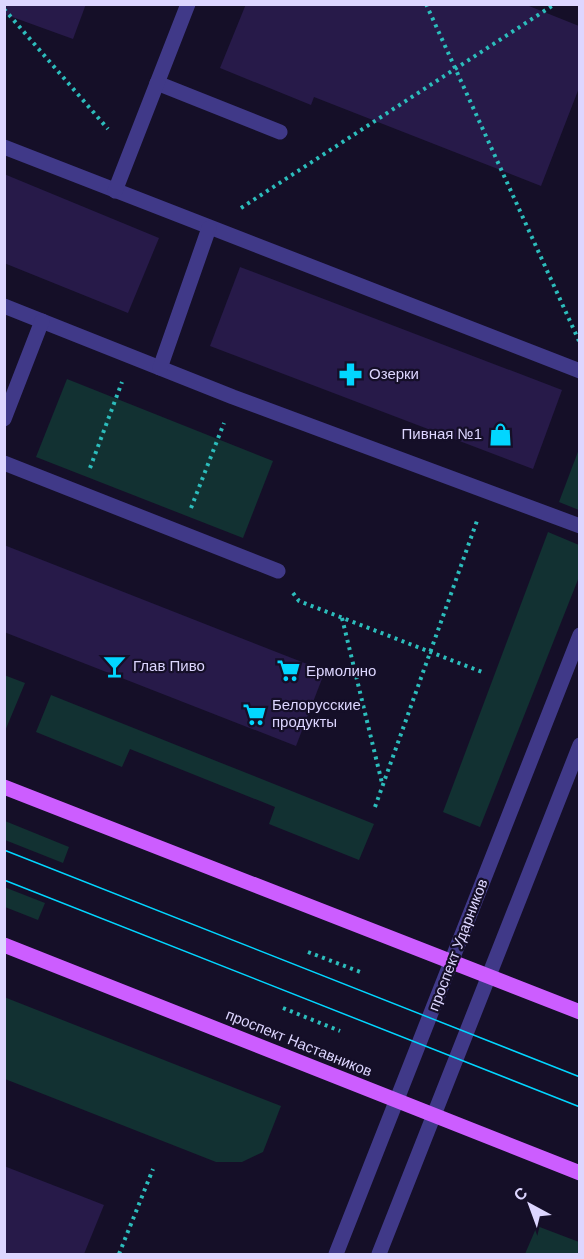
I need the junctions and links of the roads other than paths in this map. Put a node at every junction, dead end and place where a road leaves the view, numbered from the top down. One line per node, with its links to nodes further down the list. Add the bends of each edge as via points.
1 (188, 4): 2 (street)
2 (157, 83): 3 (street); 5 (street)
3 (280, 132)
4 (4, 147): 5 (street)
5 (115, 191): 6 (street)
6 (209, 228): 9 (street); 10 (street)
7 (4, 306): 8 (street)
8 (42, 321): 9 (street); 11 (street)
9 (160, 368): 13 (street)
10 (579, 371)
11 (4, 419)
12 (4, 463): 14 (street)
13 (579, 526)
14 (278, 571)
15 (579, 635): 19 (street, проспект Ударников)
16 (579, 745): 20 (street)
17 (4, 787): 19 (main road)
18 (4, 945): 22 (main road, проспект Наставников)
19 (451, 962): 20 (main road); 22 (street, проспект Ударников)
20 (488, 977): 21 (main road); 23 (street)
21 (579, 1012)
22 (397, 1101): 23 (main road, проспект Наставников); 25 (street, проспект Ударников)
23 (433, 1115): 24 (main road, проспект Наставников); 26 (street)
24 (579, 1173)
25 (336, 1254)
26 (379, 1254)

